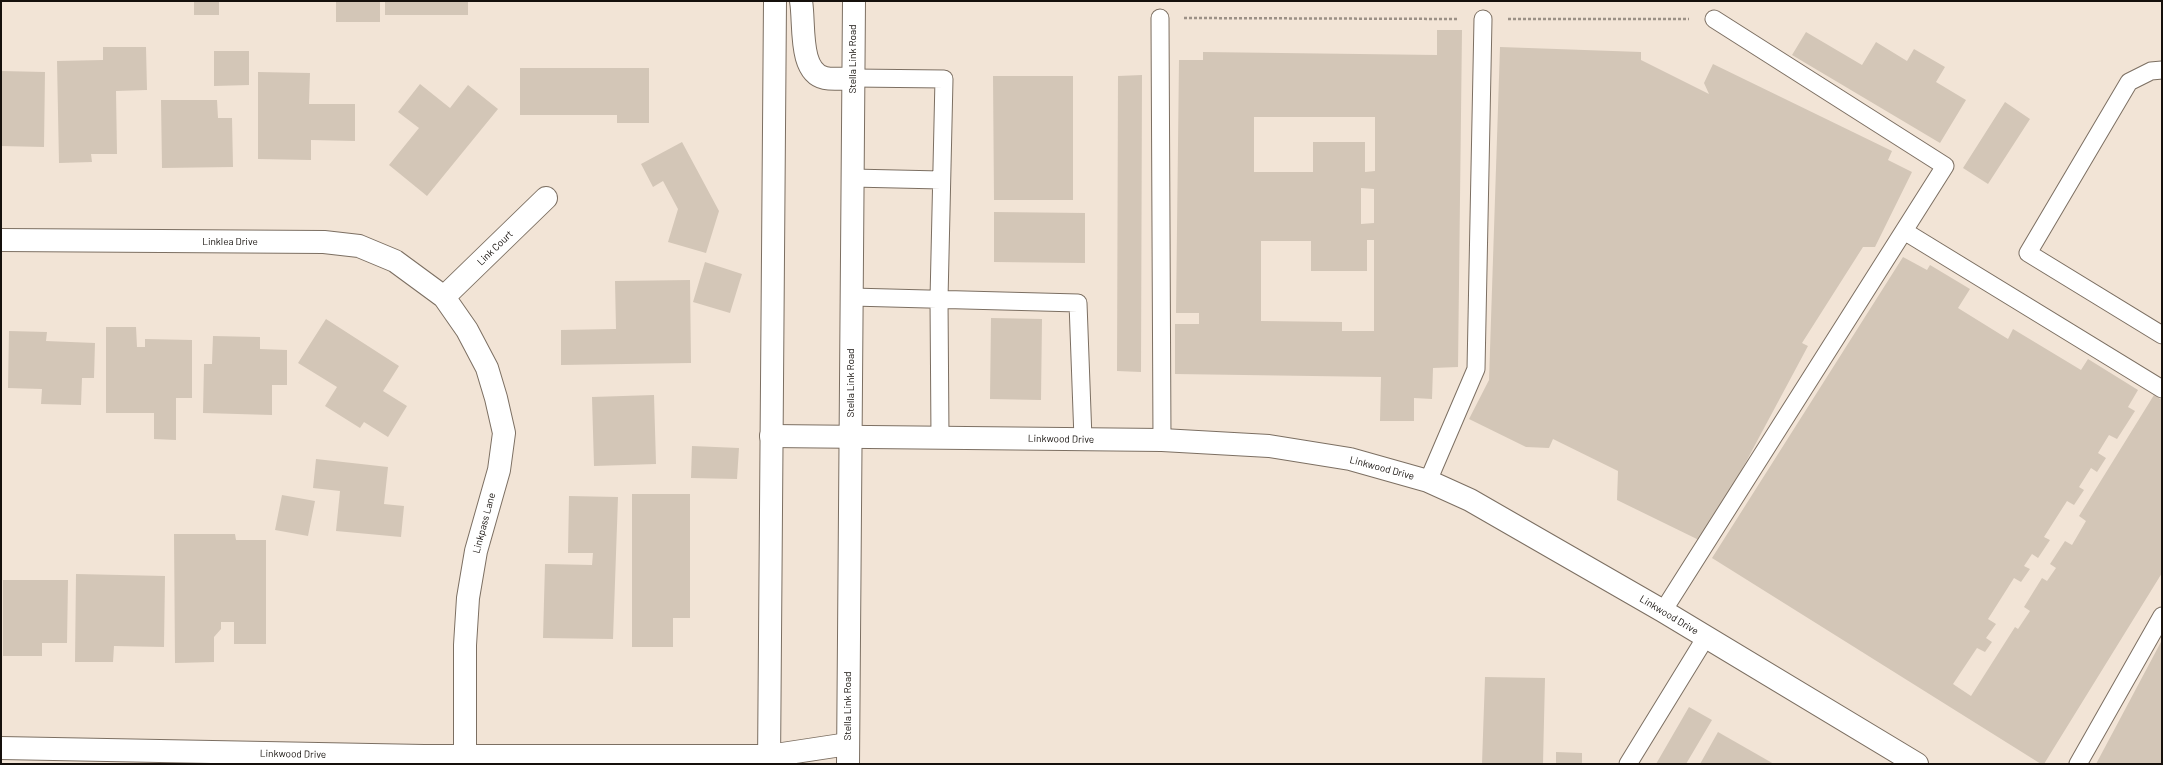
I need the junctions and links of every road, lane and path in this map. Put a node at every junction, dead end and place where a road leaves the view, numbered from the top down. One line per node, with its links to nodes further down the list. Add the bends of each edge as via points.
1 (775, 1): 19 (street)
2 (801, 1): 8 (street, via 806,60 814,72 825,78)
3 (854, 1): 8 (street, Stella Link Road)
4 (1160, 18): 5 (path); 23 (lane)
5 (1483, 19): 6 (path); 24 (lane, via 1476,369)
6 (1714, 19): 12 (lane, via 1945,166)
7 (2162, 70): 17 (lane, via 2151,71 2129,82 2028,253)
8 (853, 78): 9 (street, Stella Link Road); 10 (lane, via 944,79)
9 (852, 178): 10 (lane); 15 (street, Stella Link Road)
10 (941, 180): 16 (lane)
11 (546, 198): 14 (street, Link Court)
12 (1904, 232): 18 (lane); 25 (lane)
13 (1, 240): 14 (street, Linklea Drive, via 324,242 359,246 395,261)
14 (444, 297): 30 (street, Linkpass Lane, via 467,330 487,368 504,433 499,470 476,551 468,598 465,645)
15 (852, 297): 16 (lane); 20 (street, Stella Link Road)
16 (939, 299): 21 (lane); 22 (lane, via 1078,303)
17 (2162, 335)
18 (2162, 389)
19 (771, 436): 20 (street, Linkwood Drive); 32 (street)
20 (851, 438): 21 (street, Linkwood Drive); 29 (street, Stella Link Road)
21 (940, 438): 22 (street, Linkwood Drive)
22 (1083, 439): 23 (street, Linkwood Drive)
23 (1162, 440): 24 (street, Linkwood Drive, via 1269,446 1350,459)
24 (1428, 481): 25 (street, Linkwood Drive, via 1470,500)
25 (1663, 611): 27 (street, Linkwood Drive)
26 (2162, 616): 35 (lane)
27 (1706, 637): 33 (lane); 34 (street, Linkwood Drive)
28 (1, 748): 30 (street, Linkwood Drive)
29 (848, 754): 32 (street, Linkwood Drive)
30 (465, 760): 31 (street, Linkwood Drive)
31 (674, 760): 32 (street, Linkwood Drive)
32 (769, 760)
33 (1628, 764)
34 (1918, 764)
35 (2078, 764)

